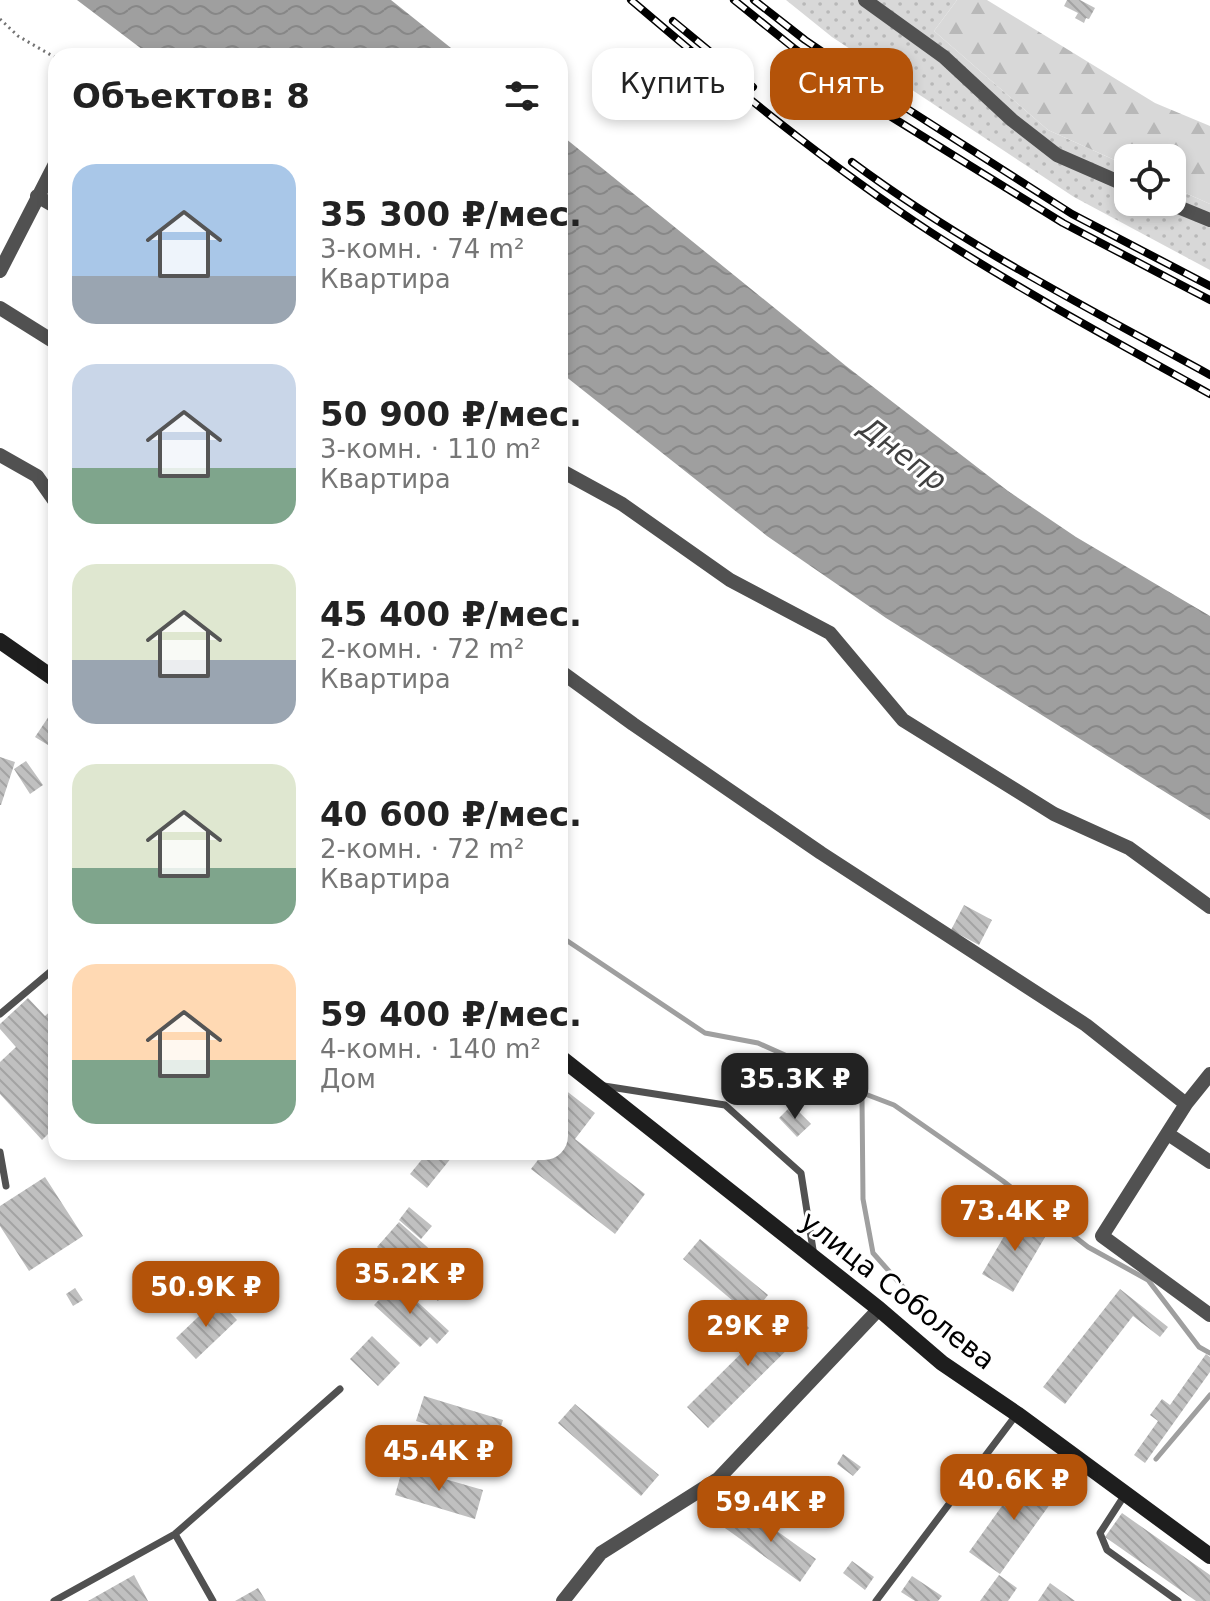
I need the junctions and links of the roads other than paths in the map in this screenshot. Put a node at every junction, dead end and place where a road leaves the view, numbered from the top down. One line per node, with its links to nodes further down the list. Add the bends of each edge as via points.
1 (865, 0): 3 (street, via 944,57 1057,155)
2 (48, 176): 4 (street)
3 (1114, 180)
4 (37, 196): 5 (street); 8 (street)
5 (48, 202)
6 (1186, 210): 7 (street)
7 (1210, 220)
8 (0, 271)
9 (0, 308): 10 (street)
10 (48, 338)
11 (0, 455): 13 (street, via 37,476)
12 (568, 474): 17 (street, via 622,504 730,580 830,633 903,720 1054,814 1129,848)
13 (48, 492)
14 (0, 641): 15 (street)
15 (48, 674)
16 (568, 677): 23 (street, via 821,853 1086,1025)
17 (1210, 907)
18 (48, 974): 19 (lane)
19 (0, 1014)
20 (568, 1063): 22 (street, улица Соболева)
21 (1210, 1074): 23 (street)
22 (594, 1084): 28 (street, улица Соболева); 28 (lane, via 725,1105 801,1173)
23 (1186, 1104): 24 (street)
24 (1168, 1134): 26 (street); 30 (street, via 1102,1236)
25 (0, 1152): 27 (lane)
26 (1210, 1162)
27 (6, 1186)
28 (814, 1258): 29 (street, улица Соболева)
29 (879, 1309): 32 (street, улица Соболева, via 942,1363); 38 (street, via 718,1479 601,1553)
30 (1210, 1315)
31 (340, 1389): 34 (lane)
32 (1017, 1414): 33 (street, улица Соболева); 39 (lane)
33 (1126, 1493): 35 (street, улица Соболева); 40 (lane, via 1100,1533 1107,1550)
34 (175, 1534): 36 (lane); 37 (lane)
35 (1210, 1556)
36 (54, 1601)
37 (213, 1601)
38 (563, 1601)
39 (876, 1601)
40 (1178, 1601)

